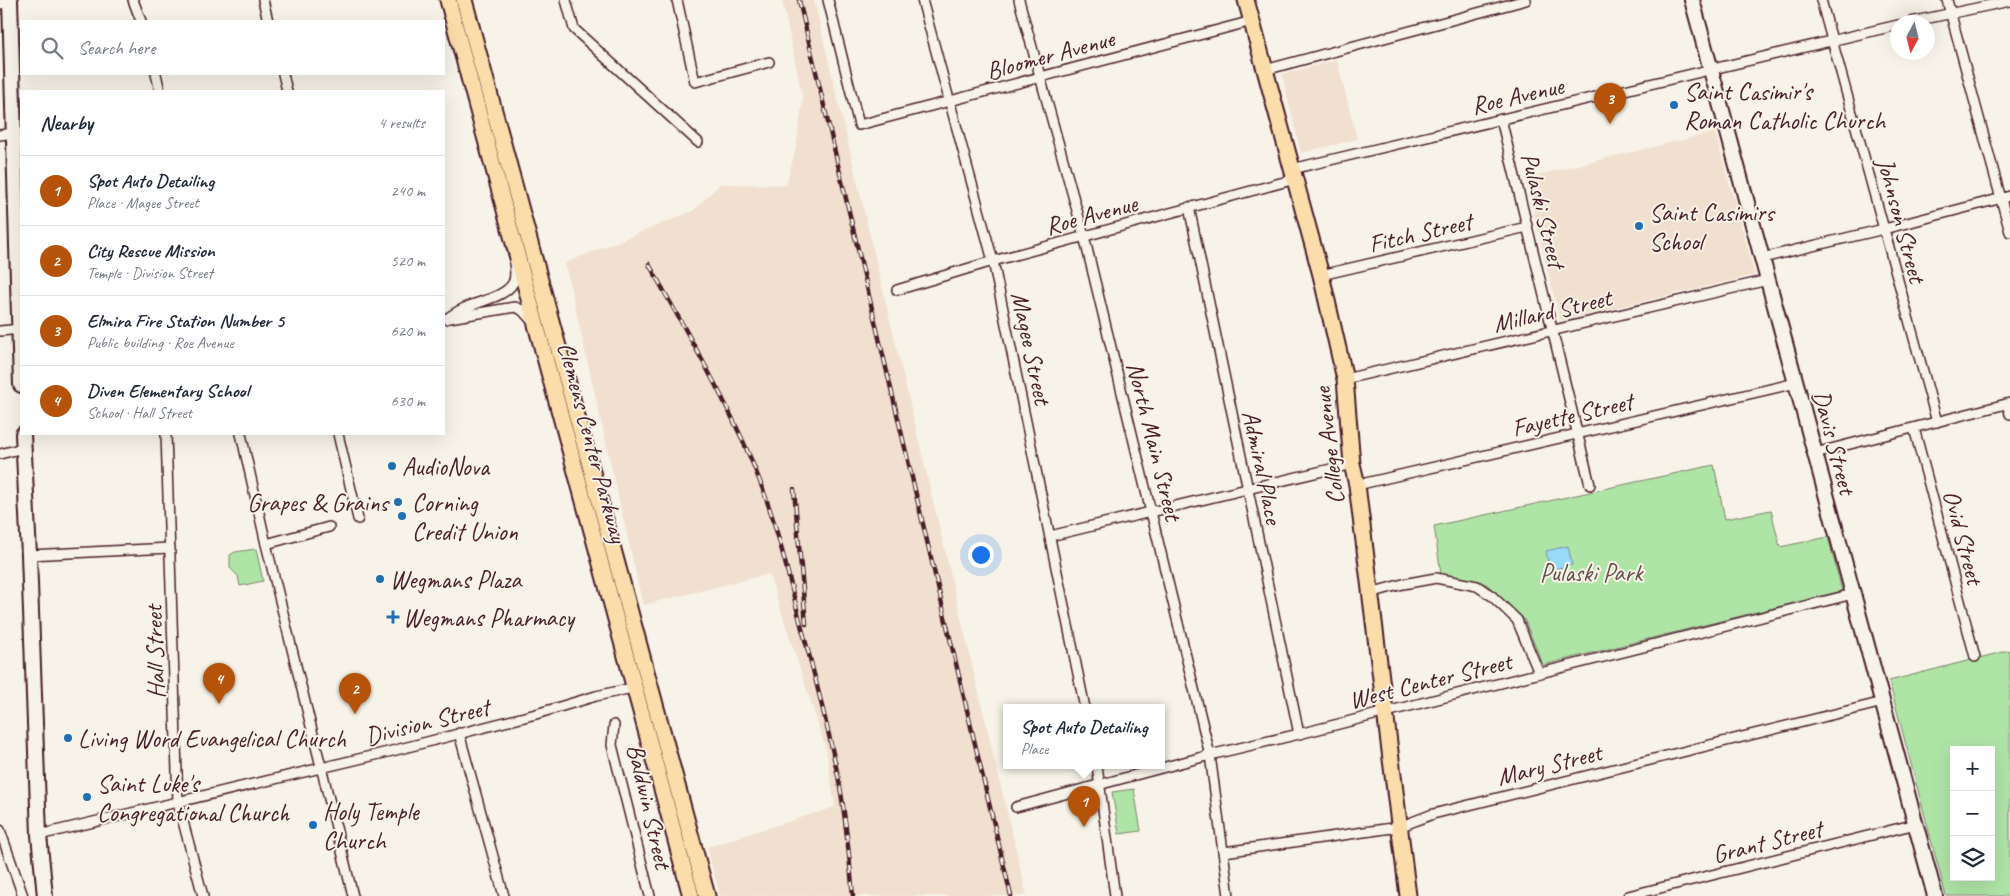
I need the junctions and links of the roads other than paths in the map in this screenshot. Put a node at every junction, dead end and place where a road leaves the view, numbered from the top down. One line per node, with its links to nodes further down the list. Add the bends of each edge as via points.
1 (133, 0): 19 (street)
2 (263, 0): 20 (street)
3 (448, 0): 44 (main road, Clemens Center Parkway)
4 (464, 0): 84 (main road, Clemens Center Parkway)
5 (566, 0): 35 (street, via 574,29)
6 (676, 0): 24 (street, via 695,82)
7 (828, 0): 32 (street, Bloomer Avenue, via 859,124)
8 (922, 0): 32 (street, Magee Street)
9 (1019, 0): 29 (street, North Main Street)
10 (1246, 0): 21 (main road, College Avenue)
11 (1526, 0): 25 (street)
12 (1692, 0): 26 (street, Davis Street)
13 (1821, 0): 23 (street, Johnson Street)
14 (1947, 0): 17 (street)
15 (2010, 1): 17 (street)
16 (9, 2): 34 (street)
17 (1951, 13): 18 (street); 38 (street)
18 (1935, 17)
19 (141, 20)
20 (268, 20)
21 (1252, 21): 25 (main road, College Avenue); 29 (street, Bloomer Avenue)
22 (1890, 27): 23 (street, Roe Avenue)
23 (1832, 41): 26 (street, Roe Avenue); 41 (street, Johnson Street)
24 (769, 62)
25 (1265, 70): 36 (main road, College Avenue)
26 (1710, 70): 33 (street, Roe Avenue); 45 (street, Davis Street)
27 (156, 75): 30 (street)
28 (283, 75): 31 (street)
29 (1040, 77): 32 (street, Bloomer Avenue); 43 (street, North Main Street)
30 (160, 90)
31 (287, 90)
32 (950, 101): 46 (street, Magee Street)
33 (1501, 119): 36 (street, Roe Avenue); 40 (street, Pulaski Street)
34 (7, 134): 37 (street)
35 (698, 142)
36 (1294, 174): 39 (street, Roe Avenue); 47 (main road, College Avenue)
37 (18, 197): 52 (street)
38 (2006, 197): 41 (street); 42 (street)
39 (1190, 207): 43 (street, Roe Avenue); 72 (street, Admiral Place)
40 (1527, 227): 47 (street, Fitch Street); 53 (street, Pulaski Street)
41 (1884, 229): 45 (street); 59 (street, Johnson Street)
42 (2010, 232)
43 (1084, 236): 46 (street, Roe Avenue); 73 (street, North Main Street)
44 (513, 238): 50 (street, via 515,275 512,284 503,292); 51 (main road, Clemens Center Parkway)
45 (1762, 258): 48 (street, Davis Street)
46 (993, 261): 49 (street, Roe Avenue); 76 (street, Magee Street)
47 (1321, 275): 55 (main road, College Avenue)
48 (1768, 280): 53 (street, Millard Street); 56 (street, Davis Street)
49 (897, 290)
50 (445, 319): 51 (street, via 515,307 529,316)
51 (537, 327): 84 (main road, Clemens Center Parkway)
52 (20, 328): 54 (street)
53 (1552, 330): 55 (street, Millard Street); 61 (street, Pulaski Street)
54 (0, 331)
55 (1346, 379): 69 (main road, College Avenue)
56 (1796, 383): 61 (street, Fayette Street); 67 (street, Davis Street)
57 (2009, 404): 58 (street); 59 (street)
58 (2010, 414)
59 (1937, 422): 60 (street)
60 (1914, 428): 67 (street); 82 (street, Ovid Street)
61 (1577, 434): 70 (street, Pulaski Street); 71 (street, Fayette Street)
62 (23, 435): 66 (street)
63 (166, 435): 78 (street, Hall Street)
64 (241, 435): 77 (street)
65 (338, 435): 74 (street)
66 (23, 448): 68 (street); 79 (street)
67 (1815, 453): 81 (street, Davis Street)
68 (0, 454)
69 (1352, 464): 71 (main road, College Avenue); 72 (street)
70 (1590, 484)
71 (1357, 485): 80 (main road, College Avenue)
72 (1247, 489): 73 (street); 90 (street, Admiral Place)
73 (1151, 512): 76 (street); 91 (street, North Main Street)
74 (358, 519)
75 (328, 527): 77 (street)
76 (1050, 536): 86 (street, Magee Street)
77 (266, 544): 93 (street)
78 (170, 548): 79 (street); 97 (street, Hall Street)
79 (29, 555): 102 (street)
80 (1370, 593): 83 (street, via 1436,578 1477,586 1517,620); 87 (main road, College Avenue)
81 (1853, 594): 83 (street, West Center Street); 85 (street, Davis Street)
82 (1976, 656)
83 (1539, 673): 87 (street, West Center Street)
84 (643, 686): 89 (street, Division Street); 110 (main road, Clemens Center Parkway); 111 (main road, Clemens Center Parkway)
85 (1883, 702): 99 (street, Davis Street); 100 (street, Mary Street, via 1433,814)
86 (1084, 704)
87 (1385, 712): 90 (street, West Center Street); 100 (main road, College Avenue)
88 (614, 725): 109 (street, Baldwin Street, via 612,745)
89 (459, 733): 93 (street, Division Street); 108 (street)
90 (1299, 734): 91 (street, West Center Street)
91 (1210, 755): 92 (street, West Center Street); 103 (street, North Main Street)
92 (1165, 767)
93 (320, 768): 97 (street, Division Street); 107 (street)
94 (1097, 769): 96 (street)
95 (1159, 769): 96 (street, West Center Street)
96 (1100, 785): 98 (street, West Center Street); 112 (street)
97 (178, 803): 102 (street, Division Street); 106 (street, Hall Street)
98 (1016, 807)
99 (1916, 824): 115 (street, Grant Street); 116 (street, Davis Street)
100 (1399, 826): 103 (street, Mary Street); 114 (main road, College Avenue)
101 (0, 830): 104 (street)
102 (39, 835): 105 (street)
103 (1224, 852): 113 (street, North Main Street)
104 (22, 896)
105 (45, 896)
106 (203, 896)
107 (352, 896)
108 (504, 896)
109 (650, 896)
110 (691, 896)
111 (707, 896)
112 (1115, 896)
113 (1229, 896)
114 (1408, 896)
115 (1628, 896)
116 (1935, 896)

